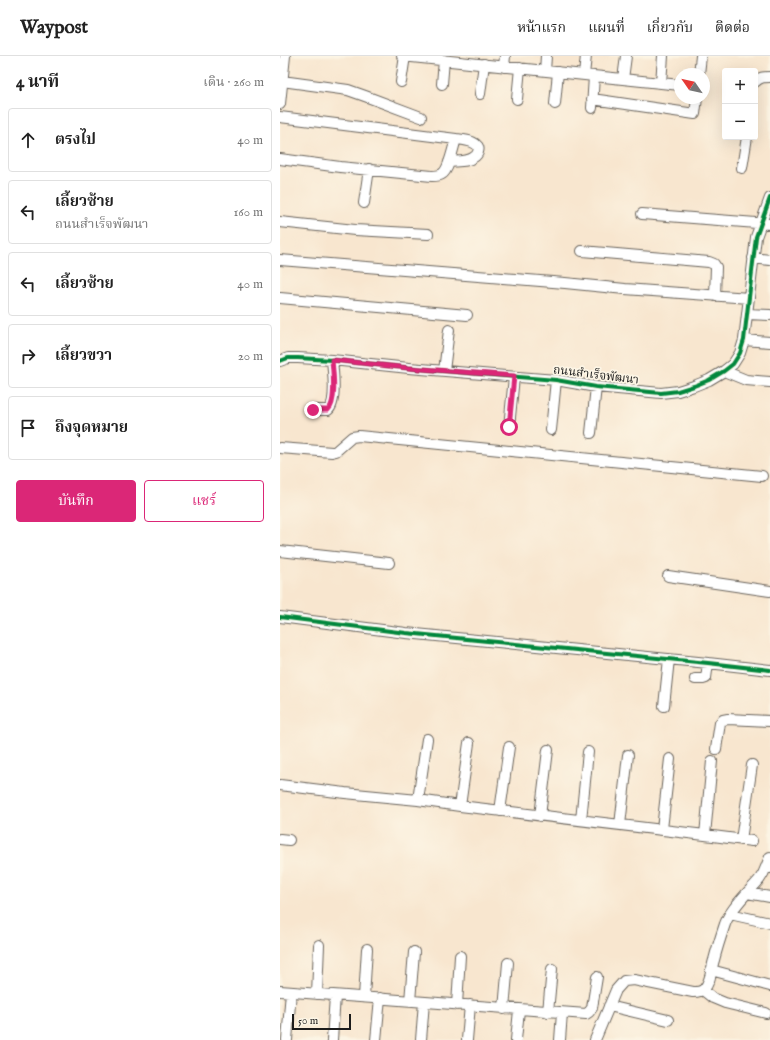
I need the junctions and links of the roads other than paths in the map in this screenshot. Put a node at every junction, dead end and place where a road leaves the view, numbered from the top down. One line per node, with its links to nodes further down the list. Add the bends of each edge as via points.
1 (403, 56): 8 (street); 23 (street)
2 (505, 56): 13 (street)
3 (546, 56): 16 (street)
4 (586, 56): 18 (street)
5 (626, 56): 21 (street)
6 (663, 56): 24 (street)
7 (701, 56): 15 (street)
8 (421, 57): 10 (street)
9 (464, 59): 10 (street); 12 (street)
10 (444, 60): 25 (street)
11 (283, 63): 20 (street)
12 (484, 64): 13 (street); 27 (street)
13 (504, 66): 14 (street)
14 (520, 68): 16 (street); 28 (street)
15 (700, 68)
16 (545, 71): 17 (street)
17 (558, 72): 18 (street); 30 (street)
18 (589, 75): 21 (street); 31 (street, via 592,103 695,114)
19 (770, 77): 22 (street)
20 (281, 78): 29 (street); 33 (street, via 348,90)
21 (623, 79): 24 (street)
22 (758, 79)
23 (401, 82)
24 (661, 83): 26 (street)
25 (442, 84)
26 (674, 84)
27 (480, 94)
28 (517, 99)
29 (280, 104)
30 (555, 104)
31 (696, 104)
32 (280, 117): 34 (street)
33 (421, 117)
34 (456, 139): 37 (street); 37 (street, via 473,142 479,148 478,153 467,160)
35 (747, 140): 38 (street)
36 (280, 159): 39 (street)
37 (449, 162): 39 (street, via 445,172 432,176)
38 (742, 168)
39 (369, 169): 41 (street)
40 (770, 198): 44 (street, ถนนสำเร็จพัฒนา)
41 (364, 203)
42 (642, 214): 44 (street)
43 (280, 222): 45 (street)
44 (765, 224): 47 (street, ถนนสำเร็จพัฒนา, via 756,237)
45 (428, 234)
46 (582, 251): 50 (street, via 709,262 716,267)
47 (753, 258): 49 (street); 52 (street, ถนนสำเร็จพัฒนา)
48 (280, 260): 50 (street)
49 (770, 260)
50 (715, 296): 52 (street)
51 (280, 298): 54 (street)
52 (749, 298): 53 (street, ถนนสำเร็จพัฒนา)
53 (747, 314): 55 (street); 57 (street, ถนนสำเร็จพัฒนา)
54 (467, 315)
55 (770, 315)
56 (449, 330): 61 (street)
57 (744, 340): 58 (street); 62 (street, ถนนสำเร็จพัฒนา, via 733,364)
58 (770, 342)
59 (332, 360): 60 (street, ถนนสำเร็จพัฒนา, via 288,358); 61 (street, ถนนสำเร็จพัฒนา); 67 (street, via 333,403 328,410)
60 (280, 361)
61 (444, 371): 63 (street, ถนนสำเร็จพัฒนา)
62 (724, 371): 65 (street, via 746,380); 66 (street, ถนนสำเร็จพัฒนา, via 709,380 678,391)
63 (514, 376): 64 (street, ถนนสำเร็จพัฒนา); 68 (street)
64 (556, 380): 66 (street, ถนนสำเร็จพัฒนา); 69 (street)
65 (770, 382)
66 (596, 387): 70 (street)
67 (313, 410)
68 (509, 427)
69 (551, 430)
70 (591, 433)
71 (280, 448): 72 (street, via 332,452 352,437 359,436)
72 (762, 476)
73 (280, 551): 74 (street)
74 (389, 563)
75 (668, 576): 76 (street)
76 (770, 591)
77 (280, 617): 78 (street, via 406,633)
78 (669, 659): 79 (street); 82 (street)
79 (708, 663): 80 (street); 81 (street, via 706,678)
80 (770, 670)
81 (695, 679)
82 (664, 706)
83 (770, 721): 87 (street, via 723,720 720,723)
84 (427, 739): 95 (street)
85 (469, 743): 96 (street)
86 (509, 747): 97 (street)
87 (716, 749)
88 (548, 750): 98 (street)
89 (588, 752): 99 (street)
90 (628, 755): 100 (street)
91 (670, 759): 101 (street)
92 (712, 761): 102 (street)
93 (752, 765): 103 (street)
94 (280, 784): 95 (street)
95 (418, 800): 96 (street)
96 (460, 806): 97 (street)
97 (500, 811): 98 (street)
98 (540, 816): 99 (street)
99 (581, 820): 100 (street)
100 (620, 825): 101 (street)
101 (662, 830): 102 (street)
102 (705, 834): 103 (street)
103 (741, 840): 104 (street)
104 (752, 841)
105 (769, 864): 106 (street, via 758,883)
106 (747, 893): 107 (street); 108 (street)
107 (770, 897)
108 (730, 914): 109 (street); 116 (street)
109 (770, 923)
110 (319, 945): 122 (street)
111 (367, 949): 124 (street)
112 (414, 952): 126 (street)
113 (460, 956): 128 (street)
114 (508, 963): 131 (street)
115 (552, 969): 133 (street)
116 (711, 970): 118 (street); 119 (street, via 707,986)
117 (597, 977): 134 (street, via 592,1008 589,1012)
118 (770, 986)
119 (703, 990): 130 (street, via 693,992 634,980 624,981 616,990); 135 (street, via 713,998 726,1003)
120 (280, 991): 121 (street)
121 (291, 992): 122 (street); 137 (street)
122 (317, 994): 123 (street)
123 (335, 996): 124 (street); 138 (street)
124 (364, 998): 125 (street)
125 (380, 998): 126 (street); 139 (street)
126 (410, 1001): 127 (street)
127 (424, 1002): 128 (street); 140 (street)
128 (457, 1005): 129 (street)
129 (470, 1005): 131 (street); 141 (street)
130 (609, 1006): 136 (street); 144 (street)
131 (504, 1008): 132 (street)
132 (519, 1010): 133 (street); 142 (street)
133 (548, 1012): 134 (street)
134 (562, 1013): 143 (street)
135 (766, 1014)
136 (668, 1020)
137 (287, 1040)
138 (332, 1040)
139 (376, 1040)
140 (421, 1040)
141 (467, 1040)
142 (516, 1040)
143 (560, 1040)
144 (595, 1040)

